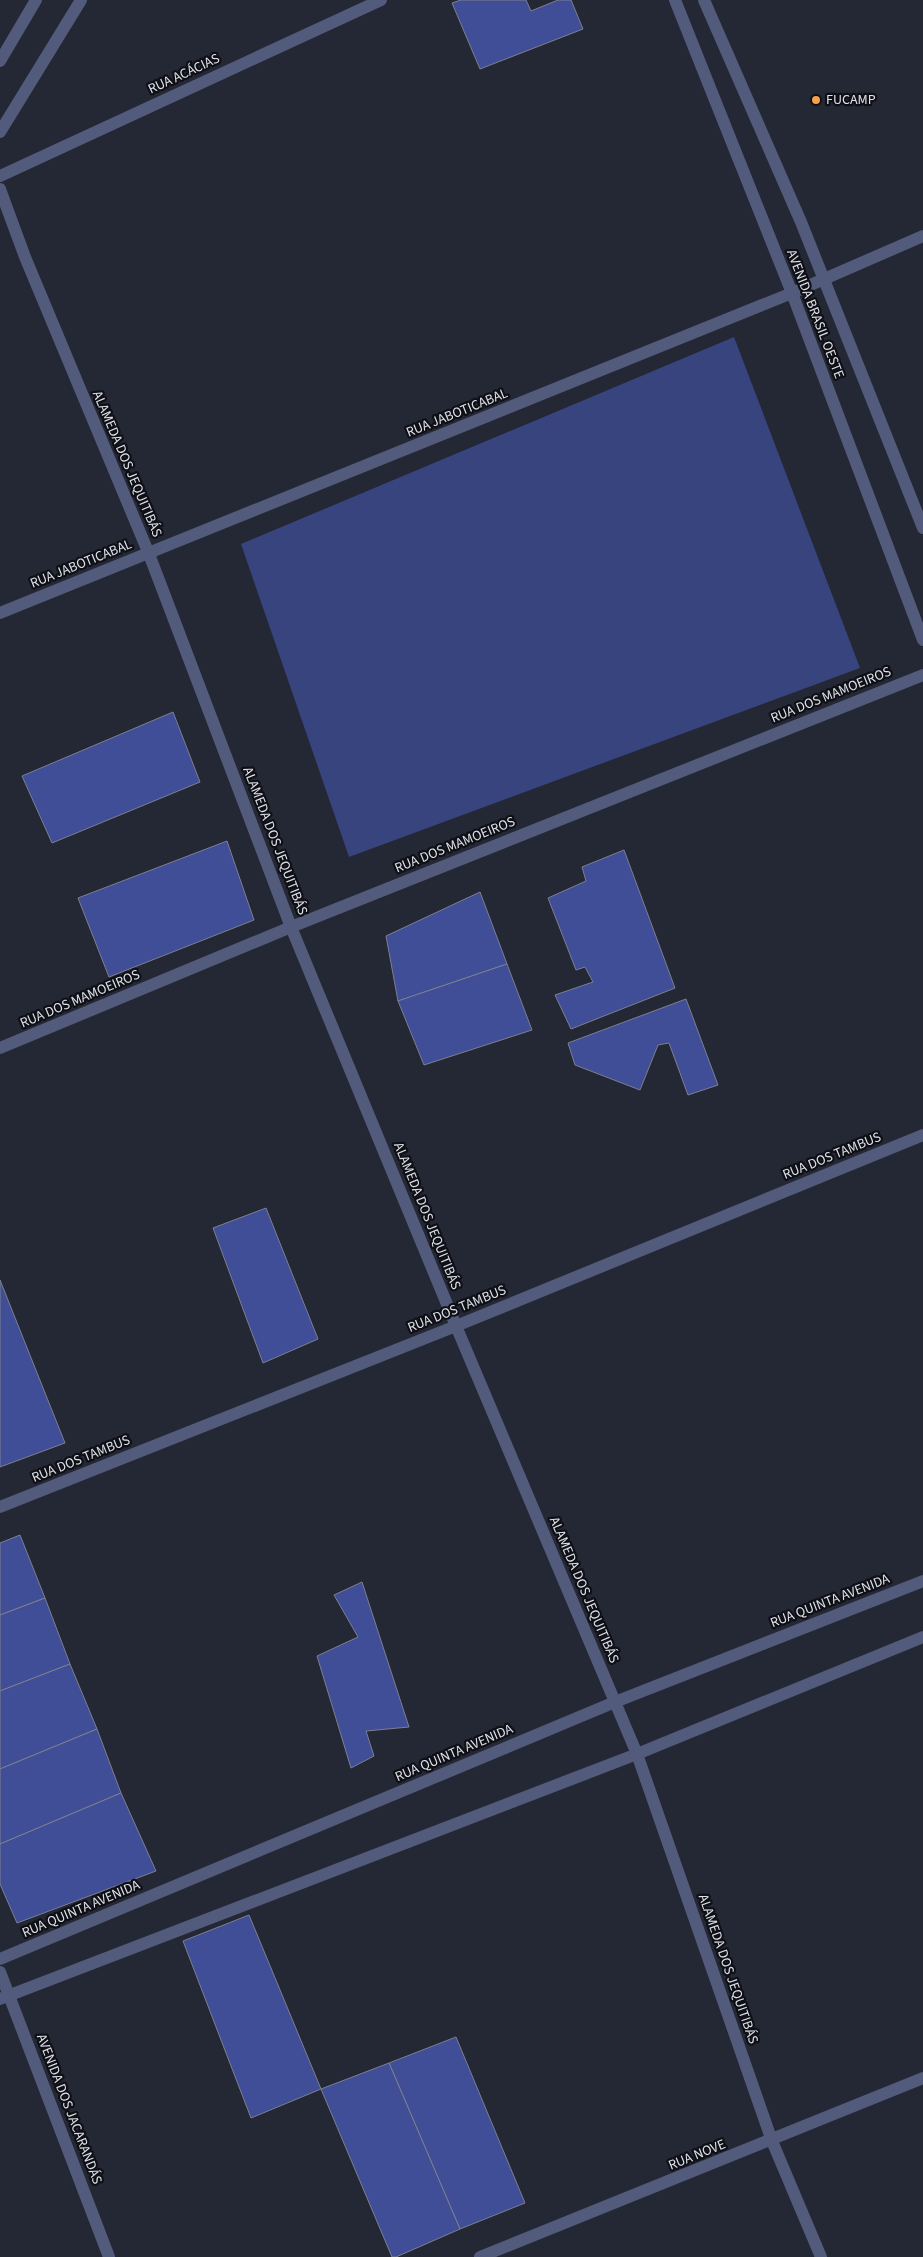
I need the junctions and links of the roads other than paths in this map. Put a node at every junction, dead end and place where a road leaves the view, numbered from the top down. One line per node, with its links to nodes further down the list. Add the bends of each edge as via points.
1 (36, 0): 6 (street)
2 (81, 0): 7 (street)
3 (381, 0): 8 (street, RUA ACÁCIAS)
4 (675, 0): 12 (street, AVENIDA BRASIL OESTE)
5 (704, 0): 11 (street, AVENIDA BRASIL OESTE)
6 (0, 61)
7 (0, 132)
8 (0, 176)
9 (0, 188): 14 (street, ALAMEDA DOS JEQUITIBÁS, via 25,257)
10 (923, 236): 11 (street, RUA JABOTICABAL)
11 (823, 280): 12 (street, RUA JABOTICABAL); 13 (street, AVENIDA BRASIL OESTE)
12 (792, 293): 14 (street, RUA JABOTICABAL); 16 (street, AVENIDA BRASIL OESTE)
13 (923, 528)
14 (149, 554): 15 (street, RUA JABOTICABAL); 18 (street, ALAMEDA DOS JEQUITIBÁS)
15 (0, 613)
16 (923, 640)
17 (923, 675): 18 (street, RUA DOS MAMOEIROS)
18 (291, 927): 19 (street, RUA DOS MAMOEIROS); 21 (street, ALAMEDA DOS JEQUITIBÁS)
19 (0, 1048)
20 (923, 1135): 21 (street, RUA DOS TAMBUS)
21 (456, 1326): 22 (street, RUA DOS TAMBUS); 25 (street, ALAMEDA DOS JEQUITIBÁS)
22 (0, 1507)
23 (923, 1581): 25 (street, RUA QUINTA AVENIDA)
24 (923, 1637): 26 (street)
25 (615, 1702): 26 (street, ALAMEDA DOS JEQUITIBÁS); 27 (street, RUA QUINTA AVENIDA)
26 (637, 1754): 29 (street); 31 (street, ALAMEDA DOS JEQUITIBÁS)
27 (0, 1959)
28 (0, 1972): 29 (street, AVENIDA DOS JACARANDÁS)
29 (5, 1997): 32 (street, AVENIDA DOS JACARANDÁS)
30 (923, 2078): 31 (street, RUA NOVE)
31 (772, 2141): 33 (street, RUA NOVE); 34 (street, ALAMEDA DOS JEQUITIBÁS)
32 (110, 2257)
33 (480, 2257)
34 (821, 2257)

